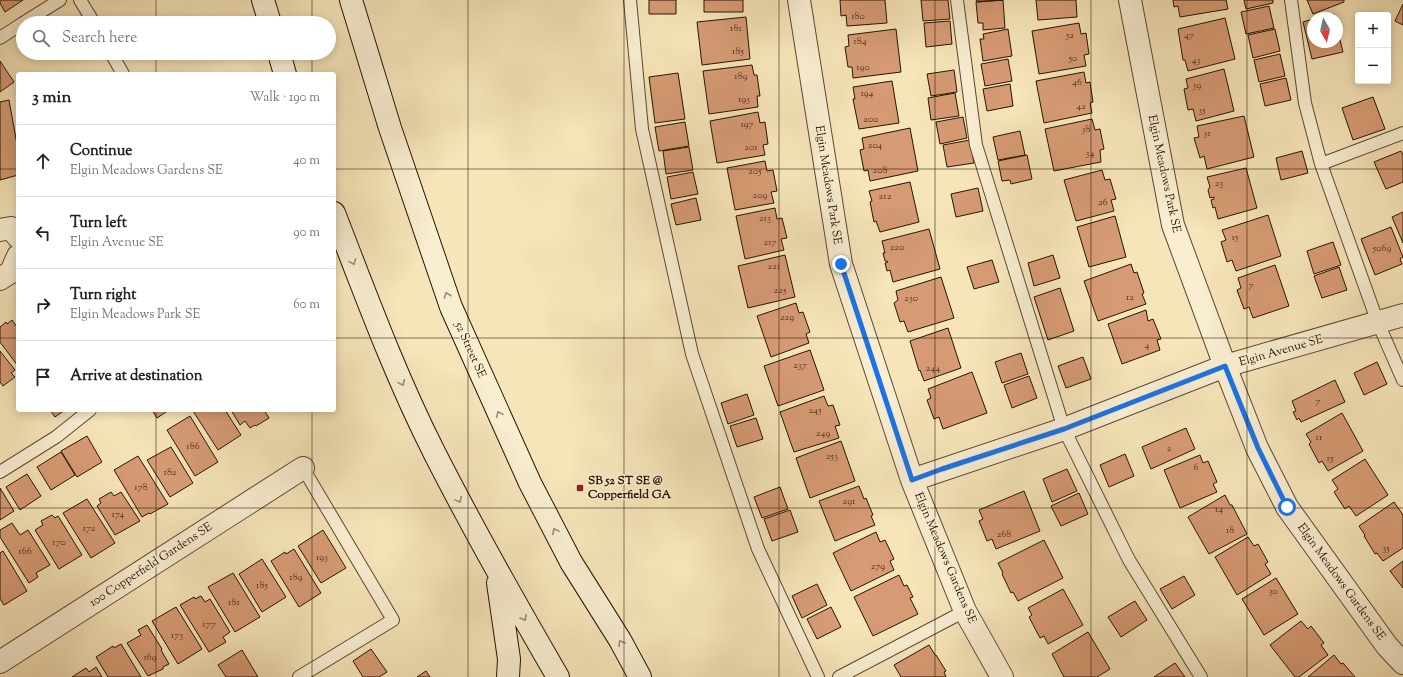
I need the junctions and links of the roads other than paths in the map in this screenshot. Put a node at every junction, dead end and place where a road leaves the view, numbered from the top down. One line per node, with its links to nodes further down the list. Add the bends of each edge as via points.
1 (60, 0): 10 (lane)
2 (80, 0): 11 (lane)
3 (263, 0): 12 (street)
4 (351, 0): 42 (street, 52 Street SE, one-way to 4, via 571,562 530,483 451,307 390,128)
5 (630, 0): 43 (lane, via 642,129 692,354 758,549)
6 (799, 0): 34 (street, Elgin Meadows Park SE, via 841,264)
7 (957, 0): 31 (lane, via 976,145)
8 (1130, 0): 28 (street, Elgin Meadows Park SE, via 1173,225)
9 (1291, 0): 20 (lane, via 1306,103)
10 (34, 16)
11 (90, 16)
12 (268, 16)
13 (16, 28): 14 (lane)
14 (0, 38)
15 (115, 60): 17 (lane)
16 (281, 60): 18 (street)
17 (122, 72)
18 (284, 72)
19 (1403, 133): 20 (lane)
20 (1321, 164): 27 (lane)
21 (336, 218): 35 (street, one-way to 35, via 386,347 434,451)
22 (0, 230): 23 (street, via 11,228)
23 (16, 234)
24 (16, 261): 25 (street, via 11,272)
25 (0, 279)
26 (1403, 316): 27 (street, Elgin Avenue SE)
27 (1378, 323): 28 (street, Elgin Avenue SE); 29 (lane)
28 (1225, 366): 31 (street, Elgin Avenue SE); 38 (street, Elgin Meadows Gardens SE, via 1258,448 1287,507 1387,646)
29 (1403, 380)
30 (87, 412): 33 (lane, via 56,437)
31 (1064, 429): 34 (street, Elgin Avenue SE); 46 (lane, via 1129,560)
32 (303, 468): 37 (street, 100 Copperfield Gardens SE); 39 (lane, via 393,620)
33 (0, 472)
34 (912, 480): 36 (street, Elgin Meadows Gardens SE)
35 (497, 572): 40 (street, via 509,659); 41 (street, one-way to 41)
36 (965, 611): 44 (lane); 45 (street, Elgin Meadows Gardens SE)
37 (0, 662)
38 (1403, 663)
39 (299, 677)
40 (508, 677)
41 (558, 677)
42 (640, 677)
43 (818, 677)
44 (838, 677)
45 (1002, 677)
46 (1200, 677)

